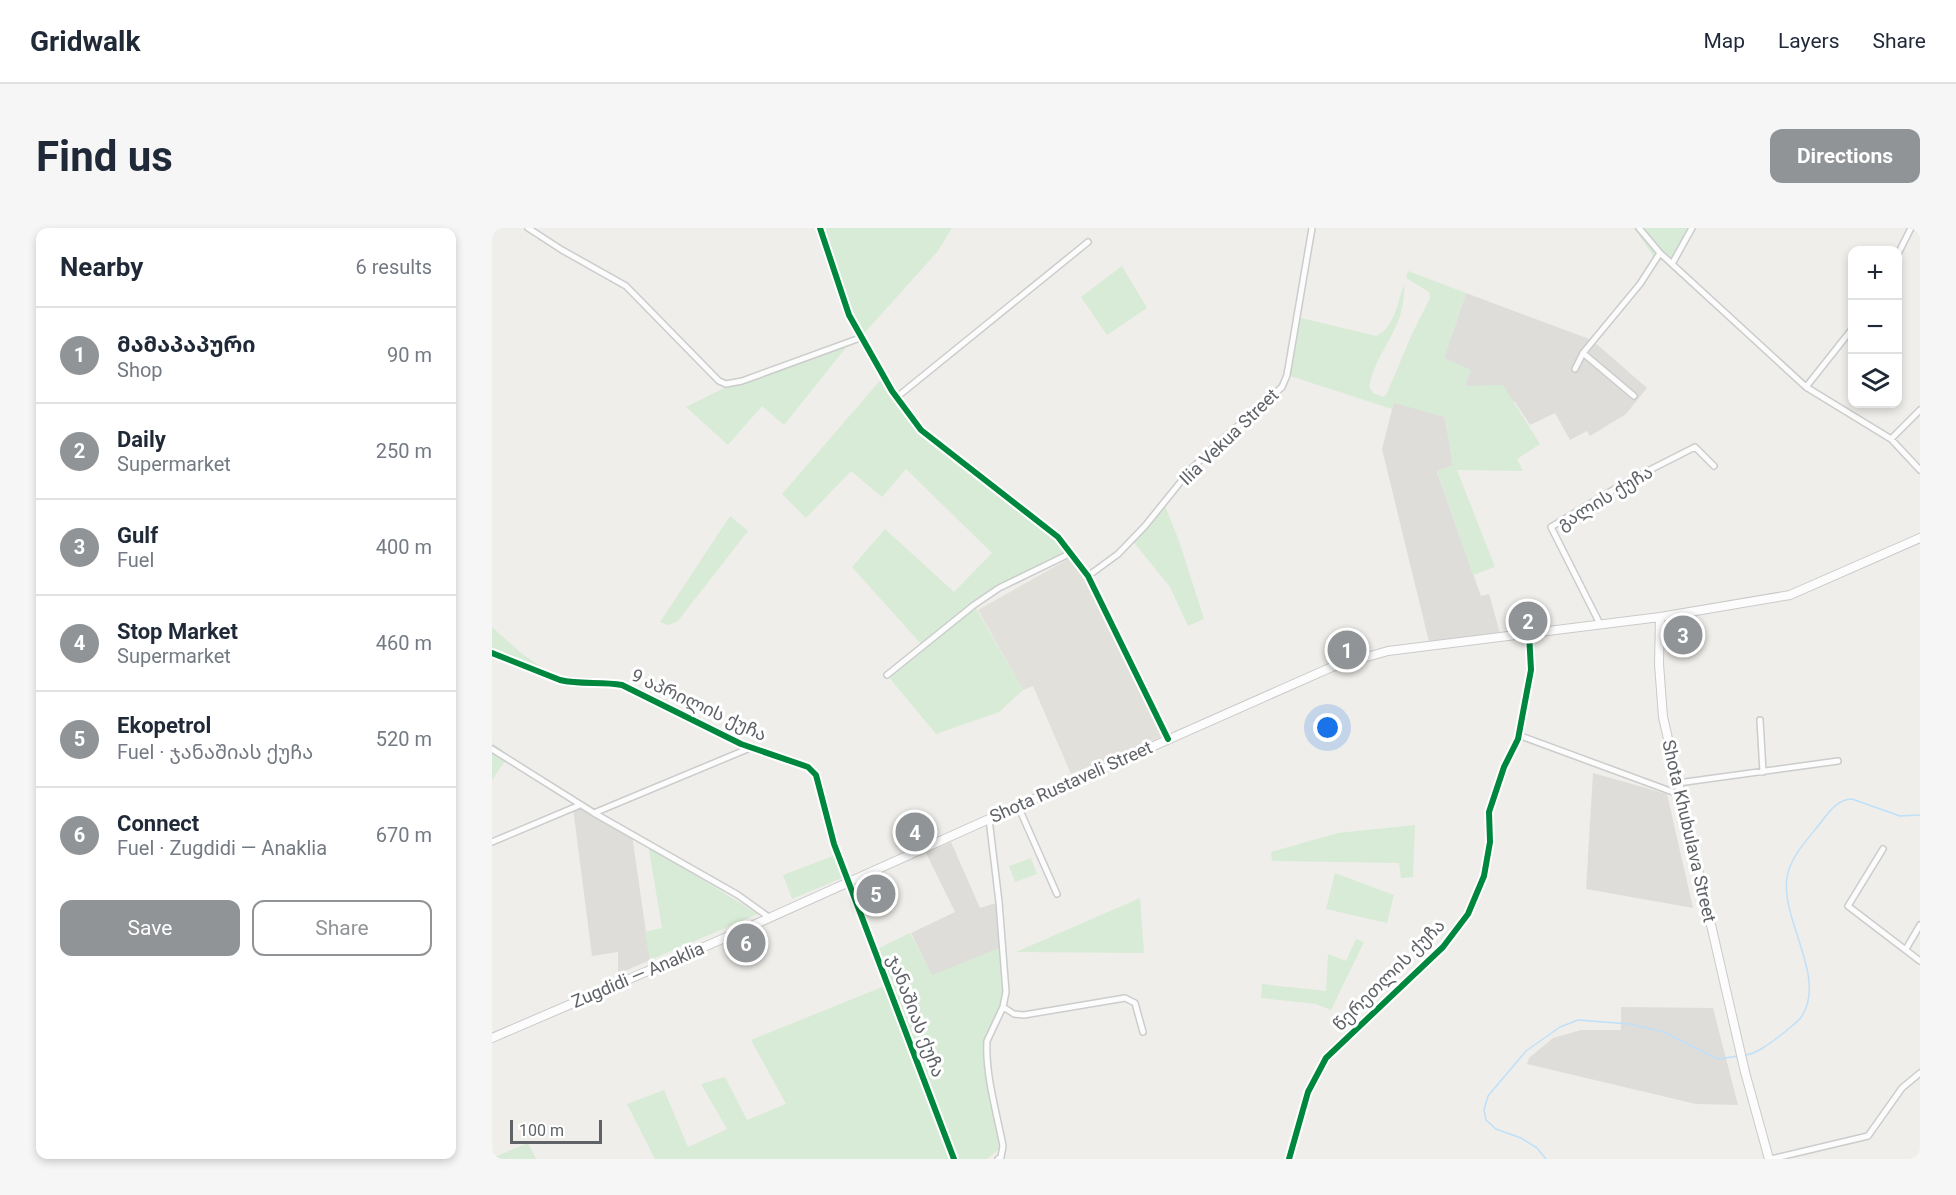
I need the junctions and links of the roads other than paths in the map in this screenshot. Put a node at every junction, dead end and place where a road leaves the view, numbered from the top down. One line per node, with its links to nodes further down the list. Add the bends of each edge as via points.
1 (528, 228): 12 (street, via 626,286 726,384)
2 (820, 228): 12 (street)
3 (1312, 228): 24 (street, Ilia Vekua Street, via 1282,387 1191,469 1118,554)
4 (1639, 228): 9 (street)
5 (1692, 228): 10 (street)
6 (1911, 228): 8 (street)
7 (1088, 242): 17 (street)
8 (1902, 246)
9 (1660, 253): 10 (street); 13 (street, via 1640,284)
10 (1672, 264): 15 (street)
11 (1848, 334): 15 (street)
12 (860, 338): 17 (street)
13 (1583, 353): 14 (street); 16 (street)
14 (1575, 369)
15 (1806, 387): 19 (street)
16 (1634, 396)
17 (897, 397): 23 (street, via 921,430 1058,537)
18 (1920, 410): 19 (street)
19 (1891, 439): 21 (street)
20 (1714, 466): 26 (street, გალის ქუჩა, via 1695,447 1551,527)
21 (1920, 470)
22 (1920, 538): 25 (main road, Shota Rustaveli Street, via 1790,595)
23 (1071, 553): 24 (street); 29 (street, via 999,588)
24 (1088, 576): 32 (street)
25 (1660, 617): 26 (main road, Shota Rustaveli Street); 37 (main road, Shota Khubulava Street, via 1663,717)
26 (1599, 624): 27 (main road, Shota Rustaveli Street)
27 (1529, 633): 31 (street, წერეთლის ქუჩა, via 1531,670); 32 (main road, Shota Rustaveli Street, via 1388,651 1356,659)
28 (492, 653): 33 (street, 9 აპრილის ქუჩა, via 560,680 622,685)
29 (887, 675)
30 (1760, 720): 36 (street)
31 (1518, 735): 38 (street); 57 (street, წერეთლის ქუჩა, via 1489,812 1490,842 1484,876 1468,914 1443,947 1326,1058 1308,1092)
32 (1168, 740): 40 (main road, Shota Rustaveli Street)
33 (751, 748): 41 (street); 45 (street, 9 აპრილის ქუჩა, via 808,767 816,775 834,844)
34 (492, 749): 39 (street)
35 (1839, 761): 36 (street)
36 (1763, 772): 37 (street)
37 (1678, 783): 38 (main road, Shota Khubulava Street)
38 (1681, 795): 58 (main road, Shota Khubulava Street, via 1745,1072)
39 (580, 805): 41 (street); 43 (street)
40 (1018, 806): 42 (main road, Shota Rustaveli Street); 46 (street)
41 (594, 813): 47 (street, via 738,895)
42 (989, 819): 45 (main road, Shota Rustaveli Street); 51 (street, via 1006,992)
43 (492, 842)
44 (1883, 849): 49 (street, via 1848,906)
45 (850, 883): 47 (main road, Zugdidi — Anaklia); 55 (street, ჯანაშიას ქუჩა)
46 (1057, 894)
47 (770, 918): 53 (main road, Zugdidi — Anaklia)
48 (1920, 925): 49 (street)
49 (1906, 949): 50 (street)
50 (1920, 961)
51 (1003, 1007): 52 (street, via 1024,1015 1125,998 1135,1003); 56 (street, via 987,1041 1003,1146)
52 (1143, 1032)
53 (492, 1038)
54 (1920, 1073): 58 (street, via 1902,1088 1868,1136)
55 (954, 1159)
56 (998, 1159)
57 (1289, 1159)
58 (1770, 1159)

